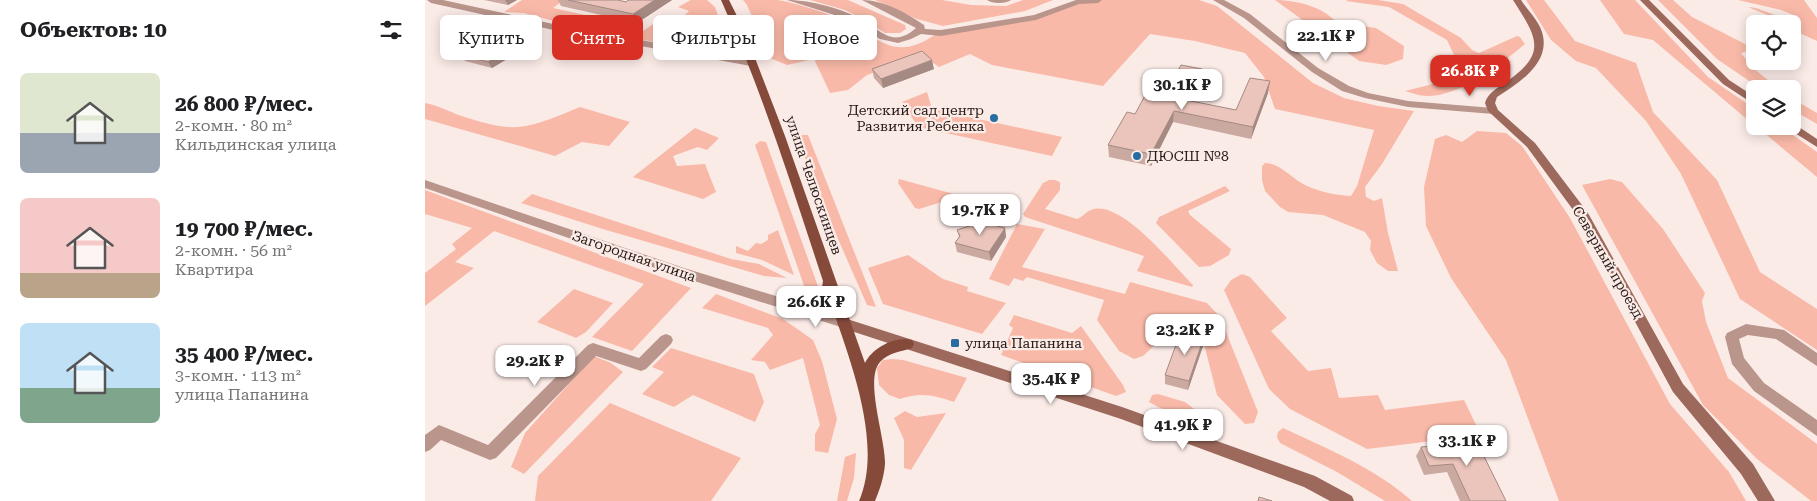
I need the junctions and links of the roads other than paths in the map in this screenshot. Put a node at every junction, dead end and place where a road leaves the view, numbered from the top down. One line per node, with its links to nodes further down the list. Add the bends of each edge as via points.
1 (431, 0): 12 (street, via 558,28)
2 (725, 0): 12 (main road, улица Челюскинцев)
3 (791, 0): 11 (street, via 852,18 892,41)
4 (866, 0): 11 (street, via 911,20 921,27)
5 (991, 0): 6 (street)
6 (1007, 0)
7 (1098, 0): 11 (street, via 1078,2 1036,17 941,33)
8 (1217, 0): 14 (street, via 1238,10 1337,85 1365,96)
9 (1517, 0): 14 (street, via 1540,36 1538,53 1528,69 1492,96 1490,104)
10 (1644, 0): 13 (street, via 1726,82)
11 (919, 31)
12 (751, 63): 18 (main road, улица Челюскинцев, via 780,136)
13 (1746, 96)
14 (1493, 111): 29 (street, Северный проезд, via 1531,145 1584,216 1678,388 1747,469)
15 (1801, 133): 16 (street)
16 (1817, 144)
17 (425, 184): 19 (street, Загородная улица, via 677,271)
18 (829, 280): 19 (main road, via 827,296 813,305); 20 (main road, улица Челюскинцев)
19 (798, 306): 20 (street, Загородная улица)
20 (844, 323): 22 (street); 24 (main road, улица Челюскинцев)
21 (666, 340): 26 (street, via 641,365 593,349 491,453 439,432)
22 (907, 344): 24 (main road, via 882,350 870,363 867,382); 28 (street, via 1122,413 1309,481)
23 (1817, 360): 25 (street, via 1779,334 1746,328 1732,337 1737,360 1759,387)
24 (869, 402): 27 (main road, улица Челюскинцев, via 877,462)
25 (1817, 429)
26 (425, 445)
27 (867, 501)
28 (1346, 501)
29 (1767, 501)

